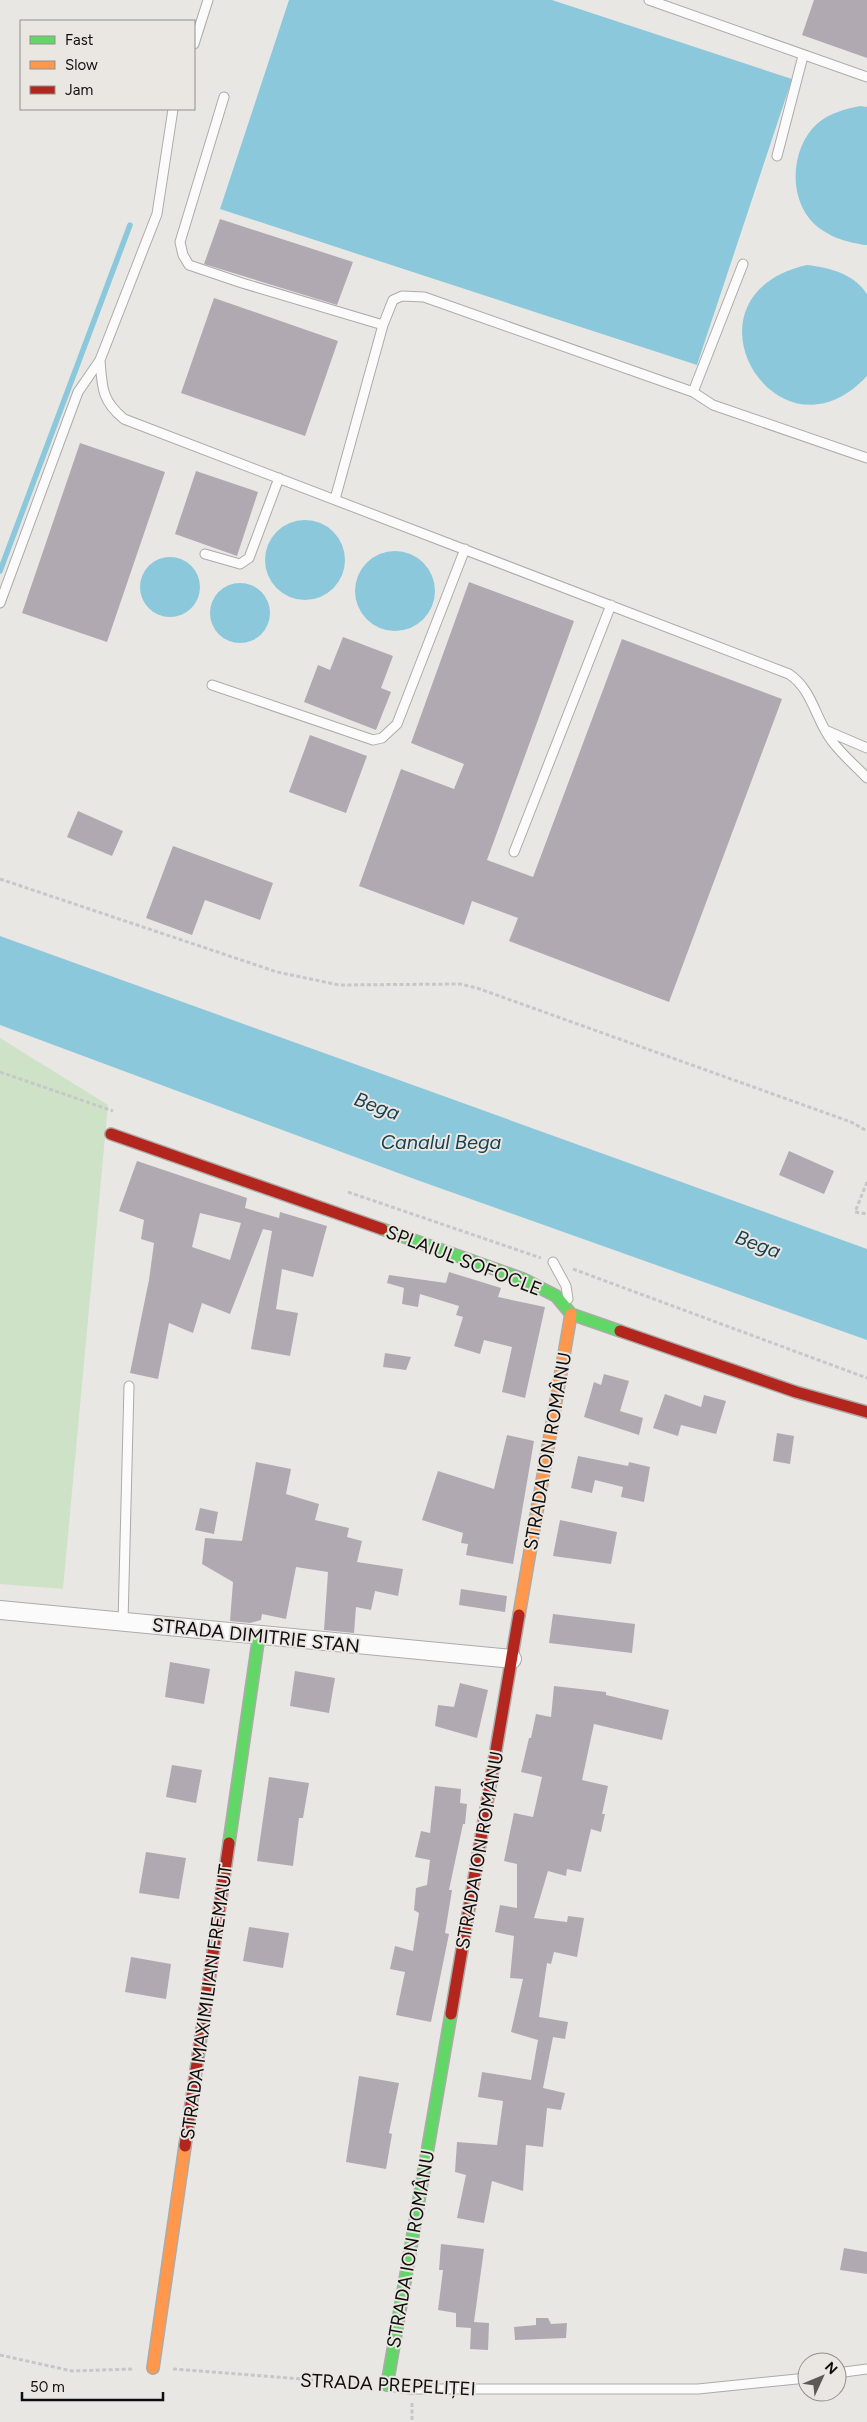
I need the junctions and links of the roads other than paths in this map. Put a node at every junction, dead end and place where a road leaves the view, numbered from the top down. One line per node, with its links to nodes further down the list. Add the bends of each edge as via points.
1 (208, 0): 3 (lane)
2 (648, 0): 4 (lane)
3 (195, 41)
4 (803, 56): 5 (lane); 8 (lane)
5 (867, 77)
6 (224, 97): 10 (lane, via 180,242 189,265)
7 (173, 110): 11 (lane, via 156,214)
8 (777, 156)
9 (743, 264): 12 (lane)
10 (383, 325): 12 (lane, via 393,300 402,296 424,297); 15 (lane)
11 (100, 360): 14 (lane, via 103,392 111,408 124,419); 18 (lane, via 78,392)
12 (693, 392): 13 (lane, via 713,405)
13 (867, 458)
14 (279, 478): 15 (lane); 17 (lane, via 249,558 240,564)
15 (335, 499): 16 (lane)
16 (465, 549): 19 (lane); 20 (lane, via 397,724 382,738 373,740)
17 (205, 554)
18 (0, 603)
19 (611, 605): 21 (lane, via 789,674 807,692); 24 (lane)
20 (212, 685)
21 (825, 730): 22 (lane); 23 (lane)
22 (867, 748)
23 (867, 778)
24 (514, 852)
25 (111, 1134): 27 (street, SPLAIUL SOFOCLE, via 523,1279 556,1296)
26 (552, 1262): 27 (lane, via 566,1286)
27 (570, 1314): 29 (street, via 796,1392); 33 (street, STRADA ION ROMÂNU)
28 (129, 1386): 31 (lane)
29 (867, 1412)
30 (0, 1610): 31 (street, STRADA DIMITRIE STAN)
31 (123, 1622): 32 (street, STRADA DIMITRIE STAN)
32 (259, 1635): 33 (street, STRADA DIMITRIE STAN); 34 (street, STRADA MAXIMILIAN FREMAUT)
33 (512, 1660): 38 (street, STRADA ION ROMÂNU)
34 (153, 2368)
35 (867, 2368): 36 (lane)
36 (847, 2371)
37 (797, 2379): 38 (lane, STRADA PREPELIȚEI, via 698,2390 410,2389)
38 (387, 2385)

